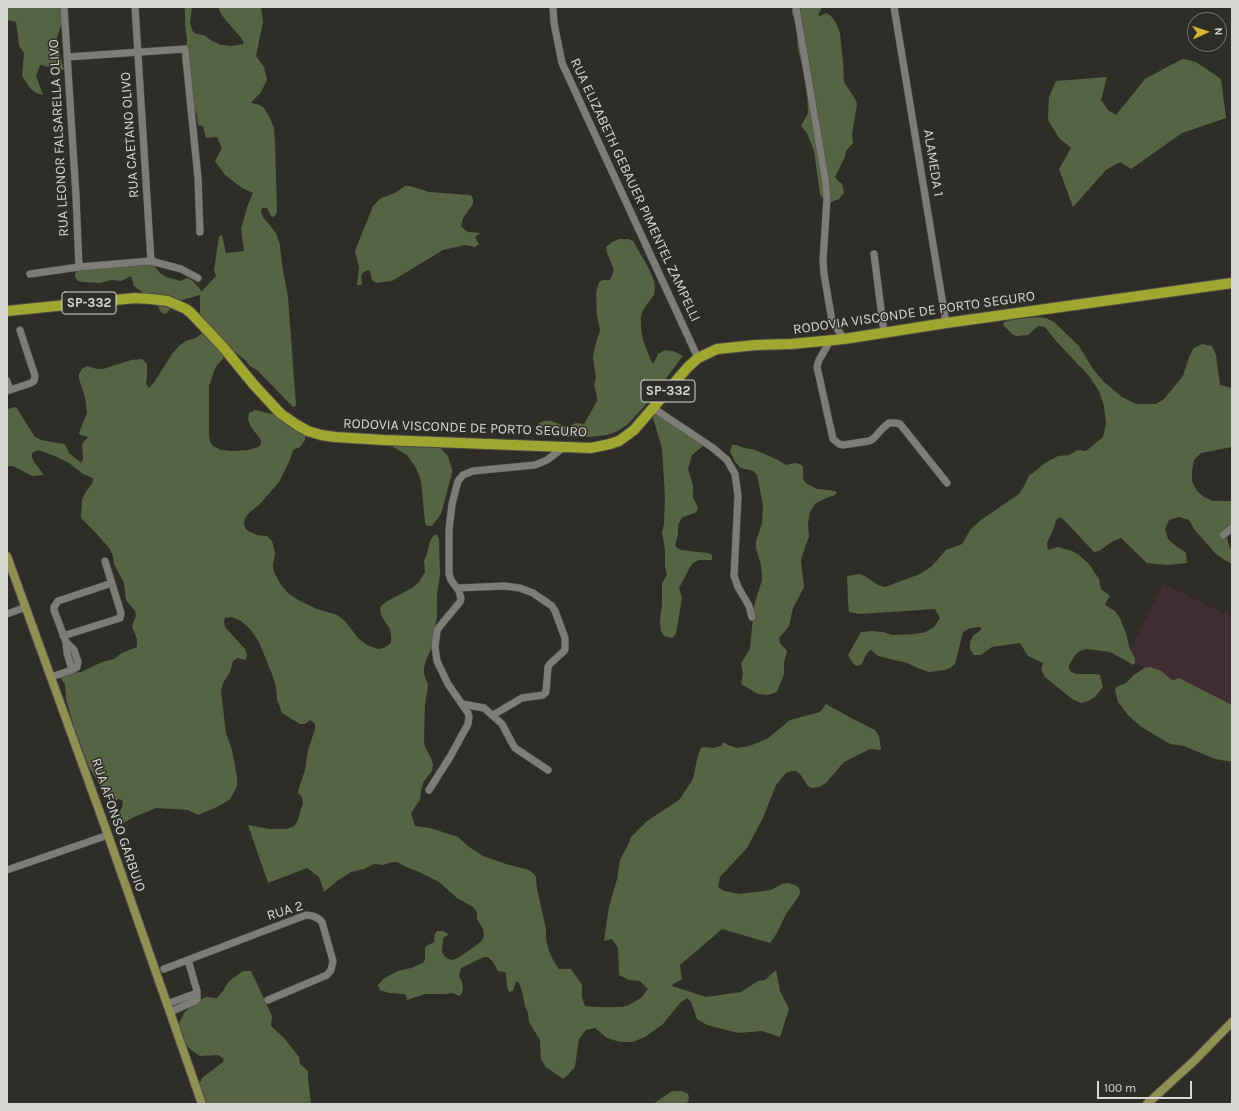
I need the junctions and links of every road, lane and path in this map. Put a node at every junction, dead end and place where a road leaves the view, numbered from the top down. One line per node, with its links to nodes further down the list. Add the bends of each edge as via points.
1 (64, 7): 7 (street, RUA LEONOR FALSARELLA OLIVO)
2 (135, 7): 6 (street, RUA CAETANO OLIVO)
3 (553, 7): 23 (street, RUA ELIZABETH GEBAUER PIMENTEL ZAMPELLI, via 562,64)
4 (796, 7): 21 (street, via 825,178 827,198 823,245 824,274 832,321)
5 (894, 7): 18 (street, ALAMEDA 1)
6 (137, 52): 7 (street); 8 (street, via 185,49 198,178); 10 (street, RUA CAETANO OLIVO)
7 (67, 57): 11 (street, RUA LEONOR FALSARELLA OLIVO)
8 (200, 232)
9 (874, 254): 20 (street)
10 (151, 261): 11 (street); 13 (street, via 181,269)
11 (79, 267): 12 (street)
12 (30, 274)
13 (198, 278)
14 (1232, 283): 18 (main road, RODOVIA VISCONDE DE PORTO SEGURO / SP-332)
15 (19, 310): 16 (main road, RODOVIA VISCONDE DE PORTO SEGURO / SP-332); 17 (main road, RODOVIA VISCONDE DE PORTO SEGURO / SP-332); 27 (main road, RODOVIA VISCONDE DE PORTO SEGURO / SP-332, via 135,298 168,301 191,313 281,414 308,431 321,435)
16 (7, 311)
17 (7, 318)
18 (946, 323): 20 (main road, RODOVIA VISCONDE DE PORTO SEGURO / SP-332)
19 (20, 330): 25 (street, via 35,376 34,381)
20 (884, 333): 21 (main road, RODOVIA VISCONDE DE PORTO SEGURO / SP-332)
21 (844, 339): 22 (main road, RODOVIA VISCONDE DE PORTO SEGURO / SP-332)
22 (830, 341): 23 (main road, RODOVIA VISCONDE DE PORTO SEGURO / SP-332, via 724,348); 28 (street, via 818,360 817,367 833,439 843,445 868,441 889,423 900,424)
23 (698, 358): 26 (main road, RODOVIA VISCONDE DE PORTO SEGURO / SP-332)
24 (7, 381): 25 (street)
25 (8, 390)
26 (653, 408): 27 (main road, RODOVIA VISCONDE DE PORTO SEGURO / SP-332, via 634,430 615,442 600,447); 37 (street, via 713,448 727,460 735,474 738,496 734,576)
27 (563, 448): 34 (street, via 535,465 468,472 458,481 449,530 449,574)
28 (947, 483)
29 (1232, 528): 30 (street)
30 (1223, 535)
31 (7, 556): 35 (street, RUA AFONSO GARBUIO)
32 (105, 561): 33 (street)
33 (112, 583): 38 (street, via 121,613 120,618); 38 (street, via 58,601 54,610)
34 (457, 588): 40 (street, via 461,596 460,602 437,631 435,647 437,661 448,684); 41 (street, via 505,586 534,593 552,606 565,638 565,649 548,667 546,692 543,695 522,698)
35 (26, 607): 36 (street); 39 (street, RUA AFONSO GARBUIO)
36 (7, 614)
37 (752, 617)
38 (64, 639): 39 (street, via 74,650 78,662 72,670)
39 (51, 677): 44 (street, RUA AFONSO GARBUIO)
40 (462, 704): 41 (street, via 484,708); 43 (street, via 468,713 468,724)
41 (493, 715): 42 (street, via 502,724 515,748)
42 (548, 770)
43 (429, 790)
44 (108, 835): 45 (street); 49 (street, RUA AFONSO GARBUIO)
45 (7, 870)
46 (188, 960): 47 (street, RUA 2); 48 (street, RUA 2, via 306,915 315,916 322,922 333,961 331,970 327,975); 49 (street, via 197,999)
47 (164, 969)
48 (268, 1000)
49 (169, 1008): 51 (street, RUA AFONSO GARBUIO)
50 (1232, 1022): 52 (street)
51 (202, 1104)
52 (1148, 1104)

